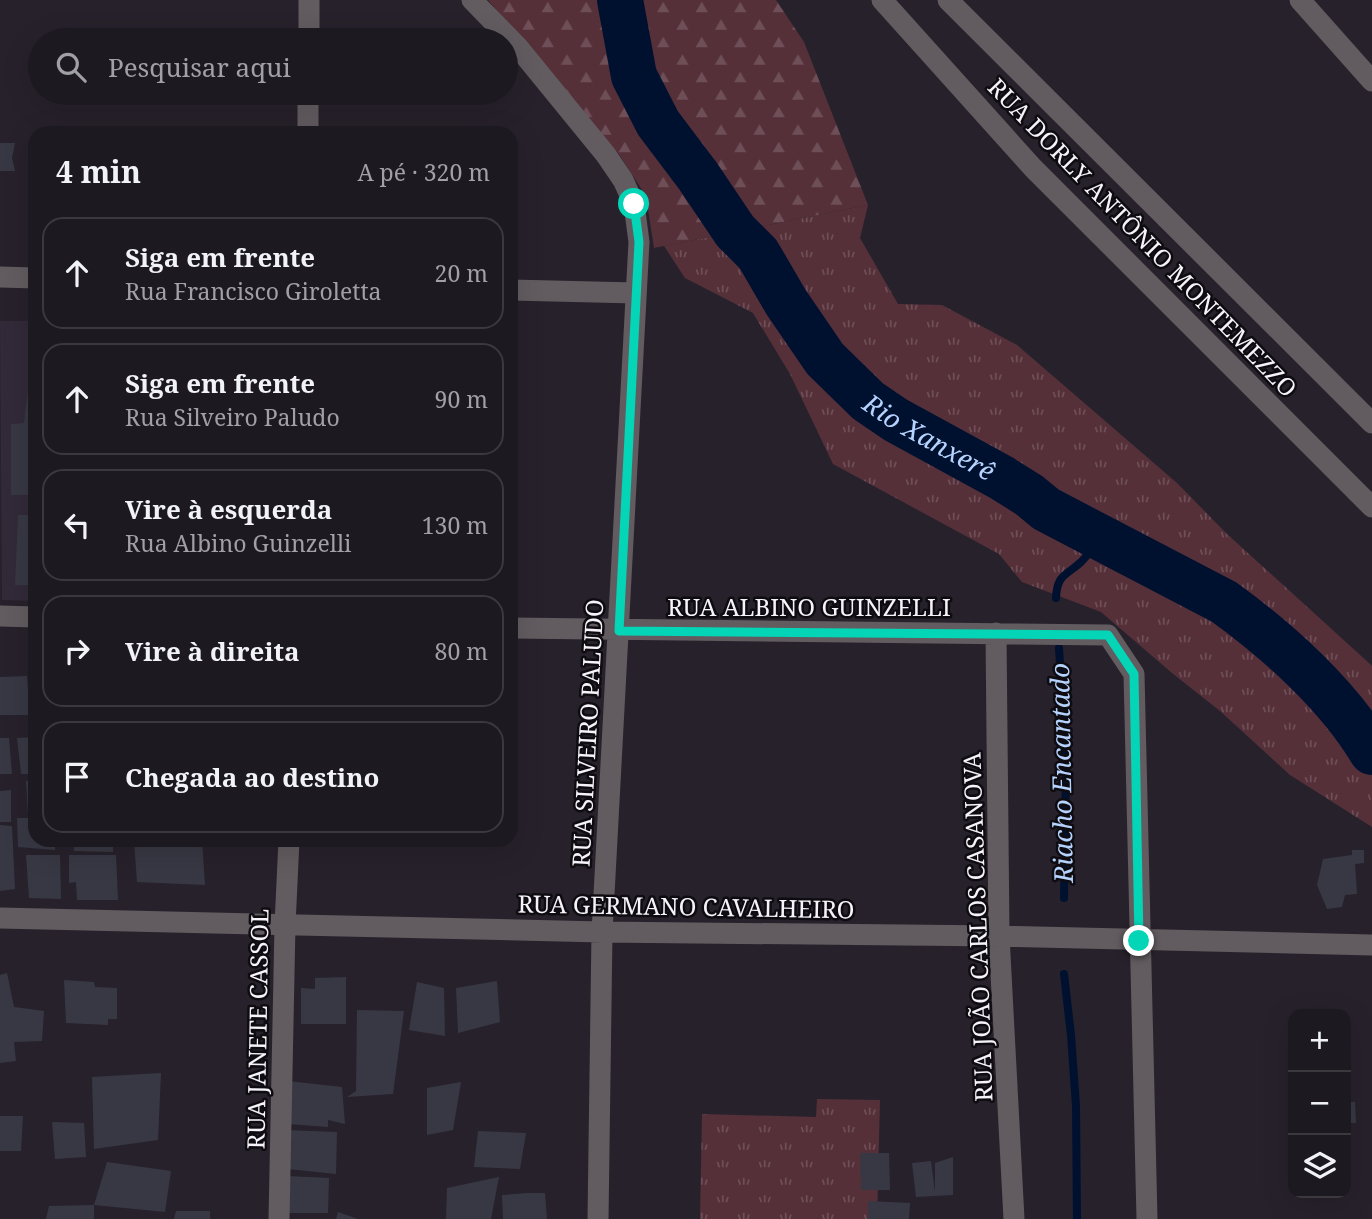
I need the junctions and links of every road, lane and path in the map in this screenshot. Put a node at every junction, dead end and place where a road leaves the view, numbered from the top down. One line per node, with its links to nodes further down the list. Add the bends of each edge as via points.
1 (309, 0): 6 (street)
2 (472, 0): 7 (street, RUA SILVEIRO PALUDO)
3 (948, 0): 16 (street, RUA DORLY ANTÔNIO MONTEMEZZO)
4 (1300, 0): 9 (street)
5 (888, 2): 17 (street, RUA DORLY ANTÔNIO MONTEMEZZO, via 1033,168)
6 (309, 28)
7 (499, 28)
8 (518, 47): 15 (street, RUA SILVEIRO PALUDO, via 623,180 634,204 639,242)
9 (1372, 81)
10 (308, 105): 11 (street)
11 (308, 126)
12 (0, 277): 13 (street)
13 (28, 278)
14 (518, 290): 15 (street)
15 (636, 293): 21 (street, RUA SILVEIRO PALUDO)
16 (1372, 423)
17 (1372, 507)
18 (0, 616): 19 (street)
19 (28, 617)
20 (518, 628): 21 (street, RUA ALBINO GUINZELLI)
21 (619, 631): 22 (street, RUA ALBINO GUINZELLI); 26 (street, RUA SILVEIRO PALUDO)
22 (996, 634): 27 (street, RUA JOÃO CARLOS CASANOVA); 28 (street, RUA ALBINO GUINZELLI, via 1108,635 1134,674)
23 (289, 847): 25 (street, RUA JANETE CASSOL)
24 (0, 918): 25 (street, RUA GERMANO CAVALHEIRO)
25 (285, 925): 26 (street, RUA GERMANO CAVALHEIRO); 30 (street, RUA JANETE CASSOL)
26 (602, 932): 27 (street, RUA GERMANO CAVALHEIRO); 31 (street, RUA SILVEIRO PALUDO)
27 (999, 936): 28 (street, RUA GERMANO CAVALHEIRO); 32 (street, RUA JOÃO CARLOS CASANOVA)
28 (1139, 941): 29 (street, RUA GERMANO CAVALHEIRO); 33 (street)
29 (1372, 945)
30 (279, 1219)
31 (598, 1219)
32 (1014, 1219)
33 (1147, 1219)

